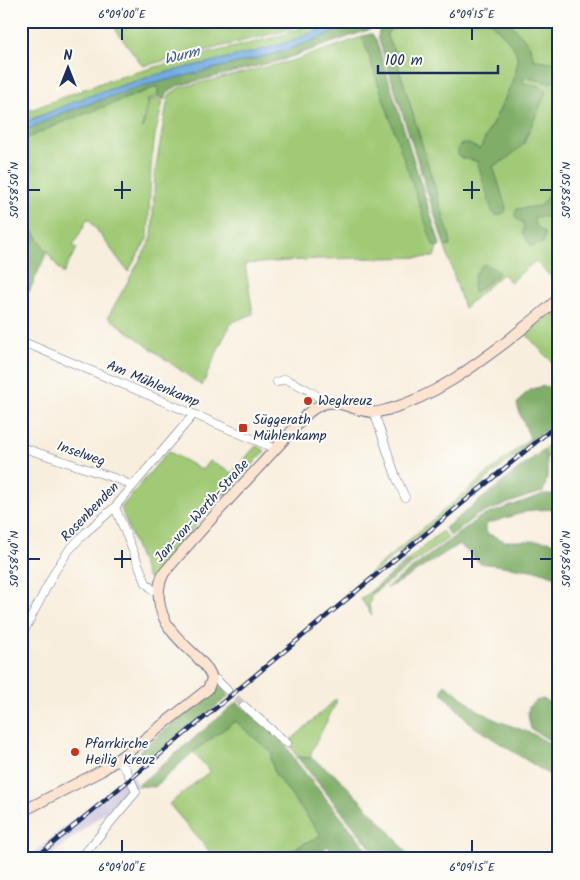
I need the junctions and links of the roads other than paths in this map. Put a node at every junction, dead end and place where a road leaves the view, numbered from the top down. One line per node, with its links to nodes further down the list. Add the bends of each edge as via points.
1 (559, 298): 5 (main road, via 449,383 392,408)
2 (21, 341): 6 (street, Am Mühlenkamp)
3 (277, 382): 4 (street, via 284,379 302,387)
4 (324, 404): 5 (main road, via 336,403); 8 (main road, Jan-von-Werth-Straße, via 313,408)
5 (374, 412): 10 (street)
6 (193, 415): 8 (street, Am Mühlenkamp); 9 (street, Rosenbenden)
7 (21, 447): 9 (street, Inselweg)
8 (276, 449): 12 (main road, Jan-von-Werth-Straße, via 171,565)
9 (132, 486): 11 (street, Rosenbenden)
10 (405, 497)
11 (115, 507): 12 (street, via 146,583 153,590); 13 (street, Rosenbenden, via 69,550)
12 (158, 590): 14 (main road, via 163,620 207,667)
13 (21, 638)
14 (212, 679): 15 (street); 18 (main road, via 208,690)
15 (227, 690)
16 (244, 706): 17 (street)
17 (287, 743)
18 (118, 759): 19 (main road); 20 (street, via 136,792)
19 (21, 812)
20 (80, 859)

